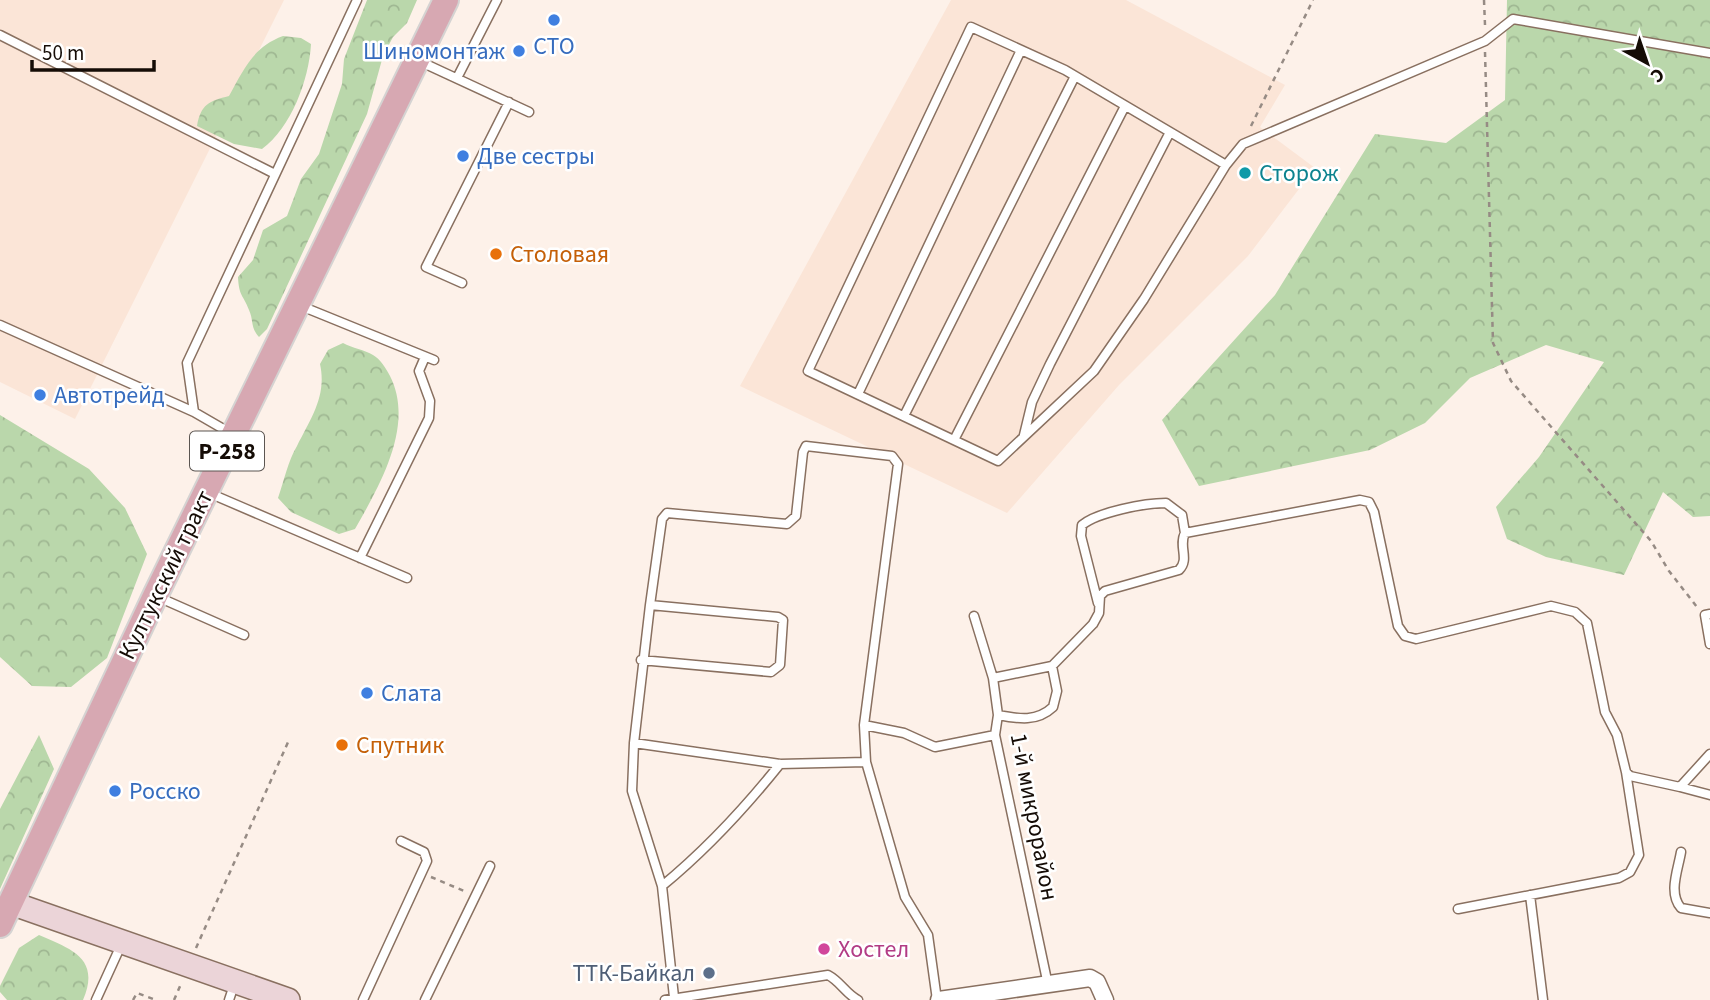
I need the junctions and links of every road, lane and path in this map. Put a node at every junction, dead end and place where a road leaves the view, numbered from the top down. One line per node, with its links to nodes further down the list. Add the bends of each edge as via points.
1 (356, 0): 19 (lane)
2 (446, 0): 10 (main road, Култукский тракт / Р-258)
3 (497, 0): 12 (lane)
4 (1313, 0): 17 (path)
5 (1484, 0): 7 (path)
6 (0, 36): 19 (lane)
7 (1485, 41): 9 (lane, via 1514,19); 17 (lane); 36 (path, via 1493,343 1511,381 1651,541 1685,595)
8 (1021, 50): 11 (lane); 23 (lane); 23 (lane, via 971,27 808,370)
9 (1710, 53)
10 (416, 60): 12 (lane); 21 (main road, Култукский тракт / Р-258)
11 (1074, 76): 14 (lane); 25 (lane)
12 (457, 78): 13 (lane)
13 (509, 102): 15 (lane); 20 (lane, via 426,267)
14 (1125, 106): 16 (lane); 28 (lane)
15 (529, 112)
16 (1170, 132): 18 (lane); 27 (lane, via 1050,364 1032,402)
17 (1243, 144): 18 (lane)
18 (1226, 165): 27 (lane, via 1094,371)
19 (275, 174): 24 (lane, via 187,363)
20 (463, 284)
21 (298, 305): 26 (main road, Култукский тракт / Р-258); 31 (lane, via 429,359 419,371 430,401 429,418)
22 (0, 325): 24 (lane)
23 (858, 394): 25 (lane)
24 (194, 412): 26 (lane)
25 (904, 416): 28 (lane)
26 (234, 436): 29 (main road, Култукский тракт / Р-258)
27 (1023, 437): 28 (lane, via 998,461)
28 (954, 440)
29 (206, 492): 31 (lane); 33 (main road, Култукский тракт / Р-258)
30 (1185, 533): 34 (lane, via 1181,540 1185,560 1179,570 1105,591); 34 (lane, via 1182,515 1166,503 1089,519 1082,525 1081,537); 51 (lane, via 1360,500 1369,502 1374,512 1398,626 1405,636 1416,639 1551,606 1575,611 1590,630 1605,712 1617,735)
31 (360, 558): 32 (lane)
32 (407, 578)
33 (156, 596): 38 (lane); 63 (main road, Култукский тракт / Р-258)
34 (1098, 603): 41 (lane, via 1093,624)
35 (650, 605): 40 (lane); 40 (lane, via 778,617 784,627 780,665 771,672); 44 (lane, via 662,519 667,513 787,524 796,516 806,446 892,456 898,464)
36 (1707, 614): 39 (lane)
37 (974, 616): 42 (lane)
38 (244, 635)
39 (1710, 644)
40 (641, 660): 47 (lane)
41 (1052, 666): 42 (lane); 43 (lane, 1-й микрорайон, via 1057,691 1053,707 1038,717)
42 (993, 678): 43 (lane)
43 (999, 715): 45 (lane, 1-й микрорайон)
44 (864, 725): 45 (lane, via 904,733 936,747); 49 (lane)
45 (995, 735): 67 (lane, 1-й микрорайон)
46 (289, 740): 65 (path)
47 (634, 743): 50 (lane); 58 (lane, via 632,791)
48 (1710, 754): 52 (lane)
49 (866, 762): 50 (lane); 79 (lane, via 905,897 928,935)
50 (780, 764): 58 (lane, via 704,851)
51 (1626, 772): 52 (lane, via 1636,780); 59 (lane, via 1639,855 1636,863 1619,878)
52 (1680, 787): 53 (lane)
53 (1710, 795)
54 (401, 841): 57 (lane, via 424,852 427,861)
55 (1681, 852): 62 (lane, via 1673,895 1676,902 1681,908)
56 (490, 866): 60 (lane)
57 (421, 873): 60 (path); 75 (lane)
58 (662, 886): 69 (lane)
59 (1530, 895): 61 (lane); 81 (lane)
60 (476, 896): 76 (lane)
61 (1458, 909)
62 (1710, 913)
63 (5, 914): 64 (main road)
64 (122, 943): 68 (main road); 70 (lane)
65 (194, 954)
66 (181, 982): 73 (path)
67 (1048, 985): 79 (street); 80 (street, via 1090,978 1097,982)
68 (232, 991): 74 (main road)
69 (674, 997): 77 (lane); 78 (lane, via 828,975)
70 (96, 1000)
71 (134, 1000): 72 (path, via 137,993)
72 (156, 1000)
73 (174, 1000)
74 (288, 1000)
75 (363, 1000)
76 (425, 1000)
77 (664, 1000)
78 (858, 1000)
79 (937, 1000)
80 (1105, 1000)
81 (1543, 1000)

